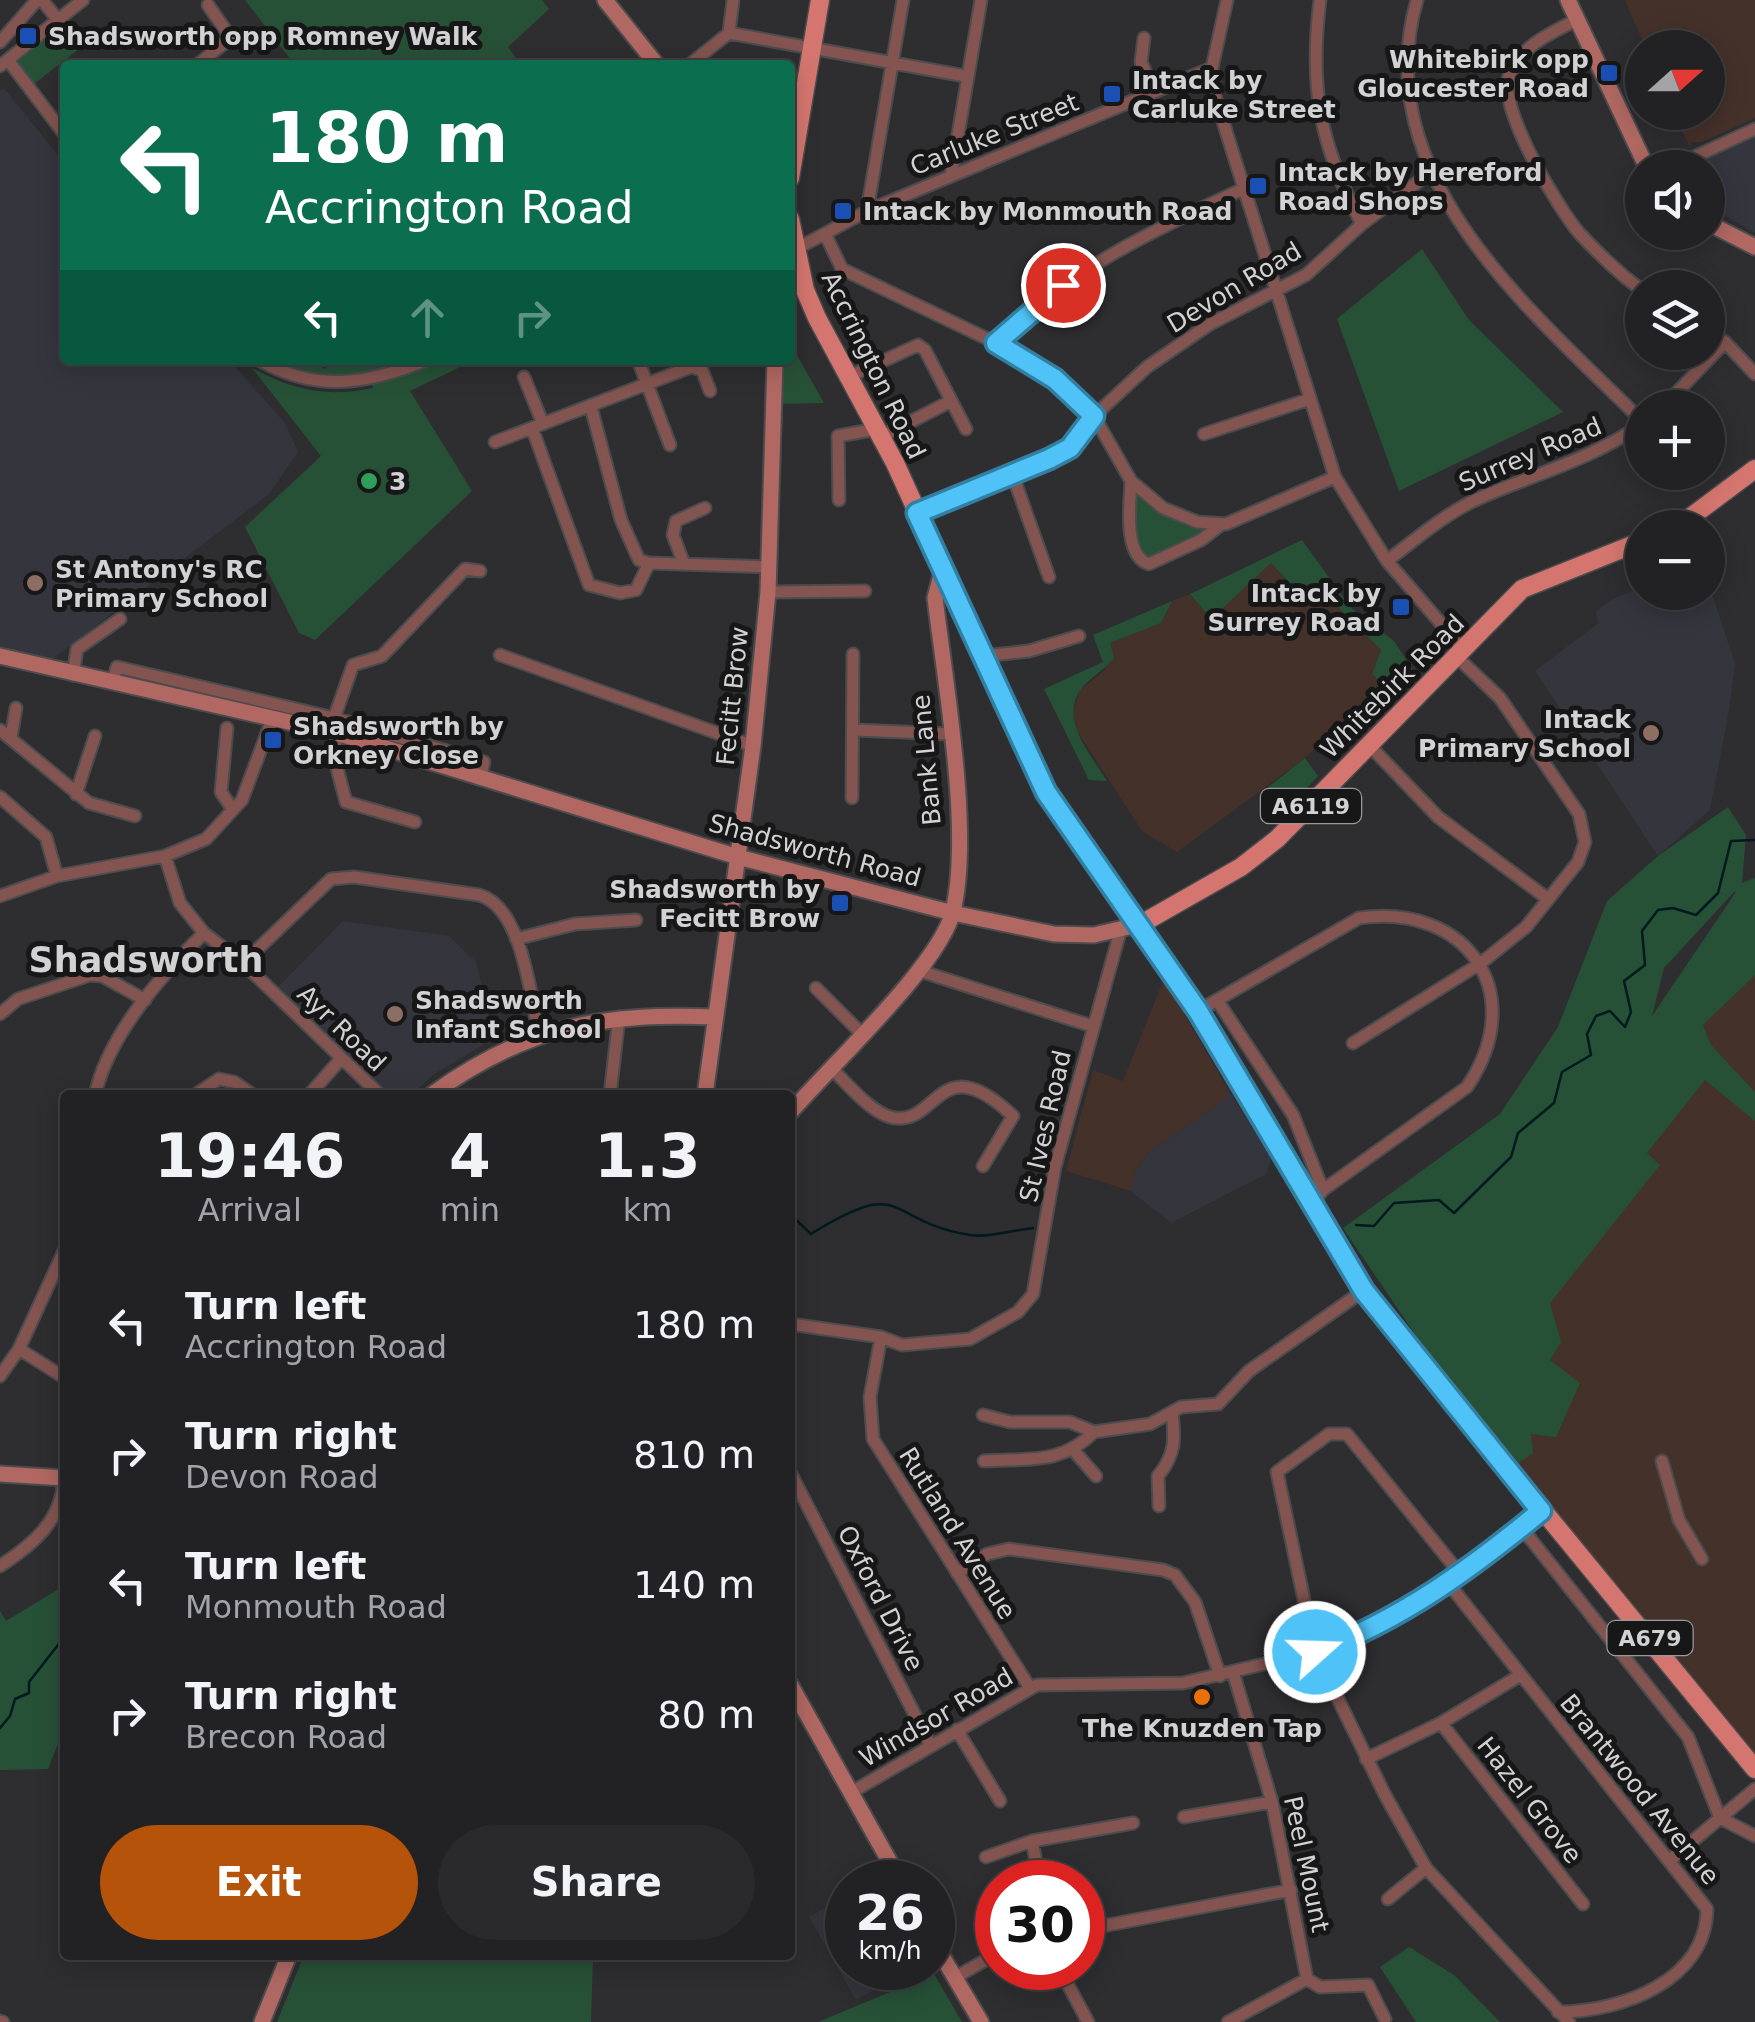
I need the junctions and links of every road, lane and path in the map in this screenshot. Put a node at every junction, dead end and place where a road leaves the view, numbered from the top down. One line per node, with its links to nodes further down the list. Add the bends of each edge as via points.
1 (39, 0): 13 (street); 17 (street)
2 (84, 0): 13 (street)
3 (605, 0): 20 (main road)
4 (734, 0): 15 (street)
5 (820, 0): 18 (main road)
6 (903, 0): 23 (street)
7 (981, 0): 25 (street)
8 (1227, 0): 24 (street)
9 (1320, 0): 36 (street, via 1316,100 1330,156)
10 (1418, 0): 32 (street, via 1406,59 1408,92)
11 (1568, 0): 14 (main road)
12 (208, 5): 19 (street, via 231,38)
13 (58, 20): 22 (street)
14 (1578, 20): 30 (main road); 42 (street, via 1520,55 1507,81 1512,113 1578,231)
15 (729, 33): 18 (street); 21 (street)
16 (1144, 38): 26 (street, via 1141,62)
17 (0, 42)
18 (811, 47): 23 (street); 29 (main road)
19 (203, 60)
20 (653, 60)
21 (696, 60)
22 (4, 63): 27 (street)
23 (890, 63): 25 (street); 35 (street)
24 (1212, 68): 26 (street, Carluke Street); 34 (street)
25 (965, 76): 33 (street)
26 (1154, 91): 33 (street, Carluke Street)
27 (60, 129)
28 (1755, 129): 31 (street)
29 (795, 147)
30 (1639, 150)
31 (1709, 150)
32 (1431, 172): 36 (street, Devon Road); 59 (street, via 1512,294)
33 (952, 176): 35 (street, Carluke Street)
34 (1243, 190): 43 (street); 45 (street, via 1125,244 1063,285)
35 (867, 211): 38 (street, Carluke Street)
36 (1362, 224): 43 (street, Devon Road, via 1306,276)
37 (1725, 231): 39 (main road)
38 (826, 236): 40 (street, Carluke Street); 45 (street, via 842,269)
39 (1755, 247)
40 (795, 257)
41 (795, 261): 53 (main road, Accrington Road / A679)
42 (1625, 274)
43 (1278, 291): 57 (street); 61 (street, Devon Road, via 1210,324)
44 (1725, 342): 51 (street)
45 (996, 343): 61 (street, via 1055,379)
46 (273, 365): 47 (street, via 312,383)
47 (414, 365)
48 (640, 365): 54 (street)
49 (775, 365): 82 (main road, Fecitt Brow)
50 (1698, 370): 55 (street)
51 (1755, 374)
52 (524, 377): 62 (street)
53 (848, 377): 58 (street, via 918,344); 64 (main road, Accrington Road / A679)
54 (647, 385): 56 (street, via 691,368 702,370); 60 (street); 68 (street)
55 (1679, 390)
56 (710, 391)
57 (1310, 399): 65 (street); 71 (street)
58 (952, 401): 63 (street); 64 (street)
59 (1625, 405)
60 (591, 407): 62 (street); 80 (street, via 622,520 639,560)
61 (1094, 416): 70 (street, Devon Road, via 1070,448); 72 (street)
62 (537, 426): 67 (street); 80 (street, via 588,585 636,590)
63 (966, 429)
64 (879, 434): 73 (street, via 838,436); 76 (main road, Accrington Road / A679)
65 (1204, 434)
66 (1625, 435): 79 (street, Surrey Road, via 1606,450 1480,498)
67 (495, 442)
68 (670, 444)
69 (1755, 469): 75 (main road)
70 (1012, 474): 76 (street, Devon Road); 85 (street)
71 (1334, 477): 77 (street); 79 (street)
72 (1131, 482): 77 (street, via 1163,508); 77 (street, via 1129,510 1140,561 1149,564)
73 (839, 500)
74 (704, 508): 81 (street, via 676,521 673,536)
75 (1700, 510)
76 (917, 513): 84 (main road, Accrington Road / A679)
77 (1222, 524)
78 (1625, 548): 90 (main road, Whitebirk Road / A6119, via 1534,581)
79 (1387, 561): 90 (street)
80 (649, 563): 81 (street)
81 (684, 564): 82 (street)
82 (768, 568): 87 (main road, Fecitt Brow)
83 (480, 571): 99 (street, via 465,569 382,656 352,665)
84 (946, 576): 94 (main road, Accrington Road / A679); 103 (main road, Bank Lane, via 935,598)
85 (1049, 577)
86 (865, 591): 87 (street)
87 (768, 592): 105 (main road, Fecitt Brow)
88 (120, 619): 95 (street, via 77,650)
89 (1080, 636): 94 (street)
90 (1460, 653): 106 (main road, Whitebirk Road / A6119); 117 (street, via 1500,698 1579,814 1585,842)
91 (500, 654): 105 (street)
92 (853, 654): 101 (street)
93 (0, 656): 95 (main road, Shadsworth Road)
94 (983, 656): 120 (main road, Accrington Road / A679, via 1046,792)
95 (73, 675): 96 (main road, Shadsworth Road)
96 (112, 684): 98 (main road, Shadsworth Road); 99 (street, Shadsworth Road, via 117,667)
97 (16, 708): 102 (street)
98 (273, 717): 99 (main road, Shadsworth Road); 110 (street, via 258,767)
99 (334, 727): 112 (street, via 346,802); 114 (main road, Shadsworth Road, via 480,780)
100 (227, 728): 110 (street, via 221,792)
101 (855, 730): 103 (street); 109 (street)
102 (5, 734): 107 (street)
103 (950, 734): 118 (main road, Bank Lane, via 958,844)
104 (95, 736): 107 (street)
105 (753, 746): 114 (main road, Fecitt Brow)
106 (1370, 746): 117 (street, via 1450,827); 120 (main road, Whitebirk Road / A6119, via 1241,867)
107 (76, 794): 111 (street)
108 (0, 798): 115 (street, via 46,837)
109 (852, 798)
110 (233, 810): 113 (street, via 206,839)
111 (135, 816)
112 (416, 822)
113 (165, 856): 115 (street); 122 (street, Ayr Road, via 180,903)
114 (738, 857): 118 (main road, Shadsworth Road); 133 (main road, Fecitt Brow)
115 (57, 876): 116 (street)
116 (0, 896)
117 (1548, 899): 125 (street, via 1526,927)
118 (953, 913): 121 (main road, Shadsworth Road, via 1054,934); 126 (main road, Bank Lane)
119 (636, 920): 123 (street, via 575,924)
120 (1141, 924): 121 (main road, Shadsworth Road); 130 (main road, Accrington Road / A679)
121 (1120, 932): 134 (street, St Ives Road)
122 (204, 933): 124 (street, Ayr Road); 128 (street)
123 (516, 938): 124 (street, via 505,912 489,898 338,877 310,894); 135 (street)
124 (243, 963): 138 (street, Ayr Road)
125 (1481, 963): 129 (street, via 1450,933 1415,919 1360,918); 137 (street); 150 (street, via 1494,998 1493,1027 1467,1087)
126 (917, 970): 134 (street); 136 (main road, Bank Lane)
127 (816, 988): 136 (street)
128 (145, 1000): 131 (street, via 90,976 29,995); 140 (street)
129 (1217, 1000): 130 (street); 150 (street, Accrington Road, via 1292,1115)
130 (1198, 1011): 150 (main road, Accrington Road / A679)
131 (0, 1014)
132 (619, 1016): 133 (main road); 135 (main road); 146 (street)
133 (715, 1017): 147 (main road, Fecitt Brow)
134 (1092, 1026): 154 (street, St Ives Road, via 1055,1166 1033,1294 1018,1312 970,1340 902,1345)
135 (540, 1033): 145 (main road)
136 (860, 1033): 139 (main road, Bank Lane)
137 (1353, 1043)
138 (340, 1060): 143 (street); 144 (street, Ayr Road)
139 (830, 1067): 148 (main road, Bank Lane); 149 (street, via 896,1119 948,1088 990,1094 1013,1116)
140 (97, 1090)
141 (203, 1090): 142 (street, via 220,1079)
142 (246, 1090)
143 (313, 1090)
144 (374, 1090)
145 (439, 1090)
146 (611, 1090)
147 (706, 1090)
148 (795, 1106)
149 (983, 1166)
150 (1317, 1197): 152 (main road, Accrington Road / A679)
151 (60, 1260): 155 (street)
152 (1364, 1291): 158 (street, via 1249,1372 1218,1404); 170 (main road, Accrington Road / A679)
153 (795, 1325): 154 (street)
154 (882, 1337): 174 (street, Rutland Avenue, via 870,1397 873,1439)
155 (19, 1348): 156 (street); 157 (street)
156 (60, 1375)
157 (0, 1376)
158 (1172, 1412): 160 (street, via 1150,1424); 168 (street, via 1175,1444 1158,1476)
159 (983, 1415): 160 (street, via 1070,1422)
160 (1094, 1432): 161 (street)
161 (1075, 1452): 162 (street); 165 (street)
162 (984, 1461)
163 (1662, 1461): 172 (street, via 1678,1520)
164 (0, 1474): 166 (main road)
165 (1096, 1476)
166 (60, 1478)
167 (795, 1482): 184 (street, Oxford Drive)
168 (1159, 1506)
169 (60, 1510): 173 (street, via 27,1548)
170 (1541, 1511): 171 (street, Windsor Road); 186 (main road, Accrington Road / A679)
171 (1521, 1528): 175 (street, Windsor Road); 192 (street, via 1688,1737)
172 (1702, 1559)
173 (0, 1566)
174 (957, 1572): 178 (street, Peel Mount, via 1009,1549 1163,1570 1189,1590); 180 (street, Rutland Avenue)
175 (1461, 1575): 176 (street, Windsor Road); 177 (street, via 1347,1434 1329,1434 1276,1472)
176 (1449, 1584): 177 (street, Windsor Road, via 1363,1634); 179 (street, Brantwood Avenue)
177 (1315, 1652): 178 (street, Windsor Road); 185 (street)
178 (1226, 1674): 180 (street, Windsor Road, via 1144,1686); 190 (street, Peel Mount)
179 (1519, 1676): 182 (street); 199 (street, Brantwood Avenue)
180 (1030, 1688): 183 (street, Windsor Road)
181 (795, 1693): 188 (main road)
182 (1441, 1724): 185 (street); 203 (street, Hazel Grove)
183 (957, 1730): 184 (street, Windsor Road); 189 (street)
184 (931, 1746): 188 (street, Windsor Road)
185 (1366, 1759): 200 (street)
186 (1755, 1769)
187 (1755, 1789): 192 (street)
188 (850, 1793): 197 (main road)
189 (1000, 1800)
190 (1272, 1802): 191 (street); 201 (street, Peel Mount)
191 (1184, 1817)
192 (1720, 1818): 194 (street); 199 (street)
193 (1129, 1829): 195 (street)
194 (1755, 1836)
195 (1032, 1841): 196 (street); 198 (street)
196 (986, 1856)
197 (888, 1860)
198 (1036, 1860)
199 (1670, 1860): 209 (street, Brantwood Avenue, via 1707,1909 1707,1936 1690,1963 1618,2004)
200 (1426, 1868): 202 (street); 209 (street)
201 (1291, 1890): 204 (street); 207 (street, Peel Mount)
202 (1388, 1899)
203 (1583, 1904)
204 (1105, 1926)
205 (287, 1960): 211 (main road)
206 (955, 1980): 212 (main road)
207 (1307, 1980): 210 (street, via 1320,1987 1368,1985); 214 (street)
208 (1071, 1990): 213 (street)
209 (1558, 2012): 215 (street)
210 (1385, 2019)
211 (262, 2022)
212 (980, 2022)
213 (1088, 2022)
214 (1228, 2022)
215 (1569, 2022)

